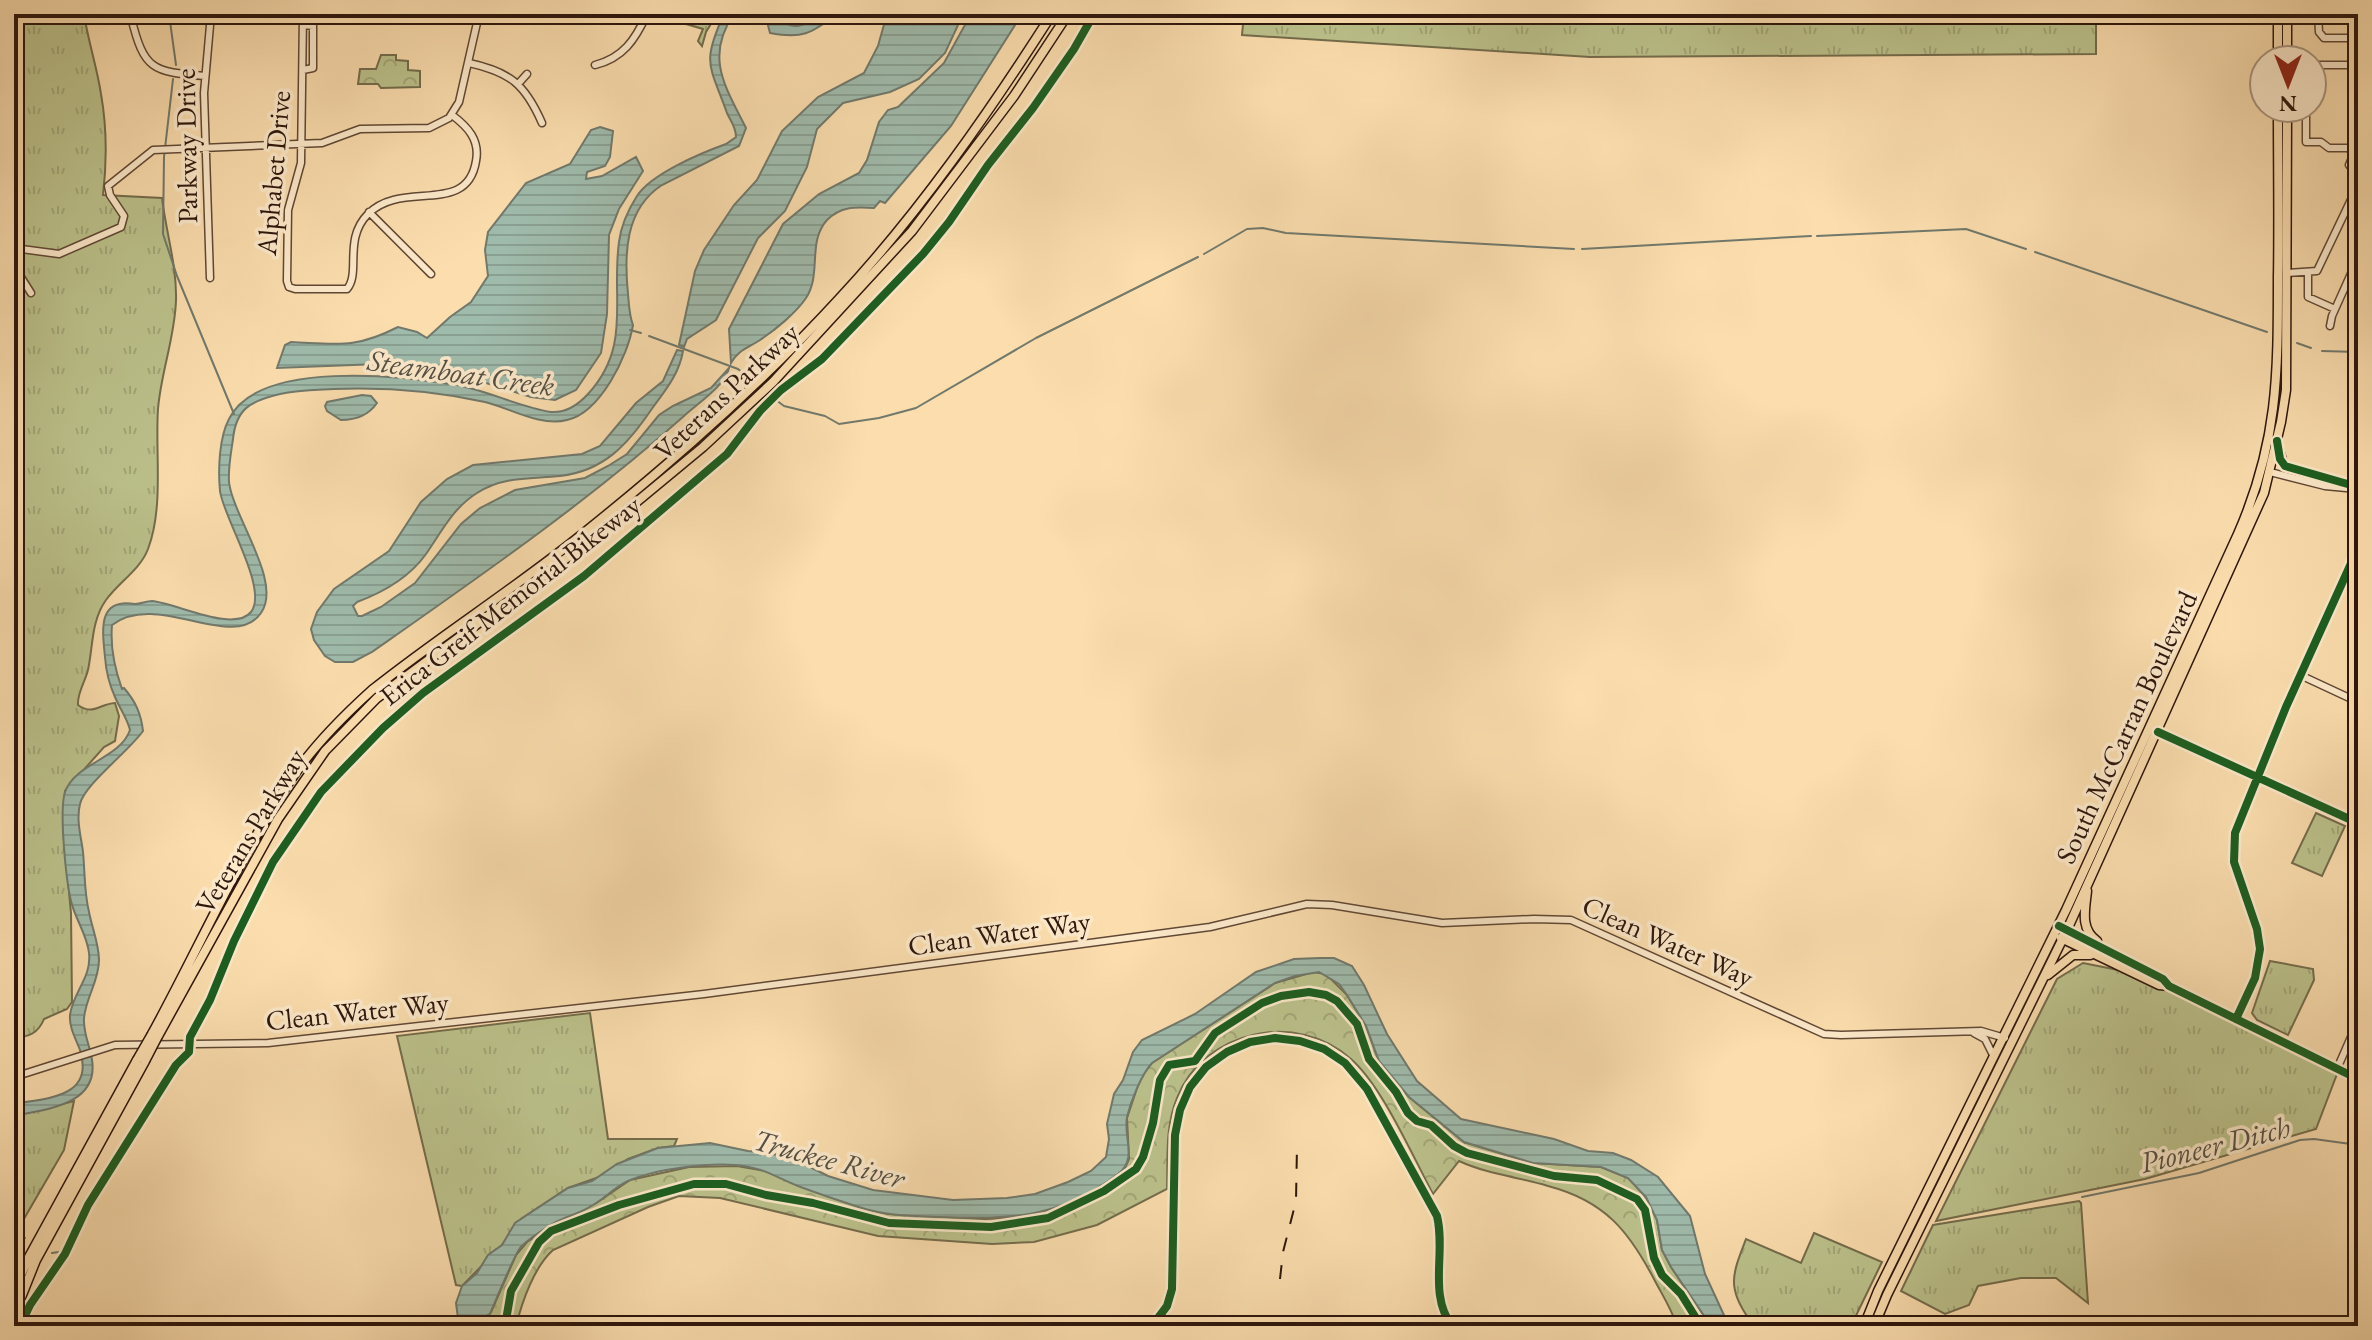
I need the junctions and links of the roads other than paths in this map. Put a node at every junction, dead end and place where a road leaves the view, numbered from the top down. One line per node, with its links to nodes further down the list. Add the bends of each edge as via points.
1 (211, 14): 19 (street, Parkway Drive)
2 (303, 14): 27 (street, Alphabet Drive)
3 (479, 14): 14 (street)
4 (647, 14): 15 (street, via 624,51)
5 (1052, 14): 43 (main road, Veterans Parkway, via 936,182)
6 (1068, 14): 43 (main road, Veterans Parkway, via 1014,96 912,231)
7 (2278, 14): 12 (main road)
8 (2287, 14): 13 (main road)
9 (2318, 14): 11 (street, via 2321,35)
10 (131, 17): 19 (street, via 139,48 152,65)
11 (2358, 38)
12 (2278, 44)
13 (2286, 44)
14 (469, 63): 20 (street, via 501,72); 21 (street)
15 (595, 65)
16 (2328, 65): 17 (street)
17 (2358, 65)
18 (527, 74): 20 (street)
19 (205, 76): 28 (street, Parkway Drive)
20 (518, 84): 23 (street)
21 (452, 115): 27 (street, via 429,128 360,129); 32 (street, via 476,142 476,164 466,182 444,195 391,199)
22 (2358, 116): 29 (street)
23 (542, 123)
24 (2278, 124): 44 (main road, South McCarran Boulevard)
25 (2287, 124): 36 (main road, South McCarran Boulevard)
26 (2306, 124): 29 (street, via 2306,142)
27 (302, 144): 28 (street); 32 (street, Alphabet Drive, via 288,210 288,288 349,287 353,241)
28 (206, 148): 33 (street, via 153,150 108,186 124,216 123,226 59,254); 39 (street, Parkway Drive)
29 (2355, 151): 30 (street, via 2349,165)
30 (2358, 175)
31 (2358, 185): 37 (street, via 2317,271)
32 (369, 212): 38 (street)
33 (14, 248)
34 (2358, 258): 41 (street)
35 (14, 266): 40 (street)
36 (2287, 273): 37 (street); 44 (main road, South McCarran Boulevard, via 2287,372)
37 (2308, 273): 41 (street, via 2308,297)
38 (431, 274)
39 (210, 278)
40 (31, 293)
41 (2335, 309): 42 (street)
42 (2330, 326)
43 (769, 379): 65 (main road, Veterans Parkway, bridge, via 587,543 377,698 325,751 278,819)
44 (2273, 441): 45 (main road); 46 (street, via 2285,466); 49 (main road, South McCarran Boulevard, via 2247,513)
45 (2270, 472): 46 (street); 51 (main road, South McCarran Boulevard)
46 (2358, 488)
47 (2358, 548): 48 (street)
48 (2300, 675): 50 (street); 52 (street)
49 (2161, 702): 51 (main road); 55 (main road, South McCarran Boulevard)
50 (2358, 702)
51 (2158, 732): 52 (street); 54 (main road, South McCarran Boulevard)
52 (2257, 778): 53 (street); 60 (street, via 2233,841 2234,862 2260,949 2255,978)
53 (2358, 823)
54 (2089, 883): 55 (main road, South McCarran Boulevard); 56 (main road, via 2086,931)
55 (2061, 932): 56 (main road); 57 (main road); 58 (main road, South McCarran Boulevard); 63 (main road, South McCarran Boulevard)
56 (2120, 957): 59 (main road)
57 (2110, 961): 58 (main road, via 2077,953); 59 (main road)
58 (2042, 982): 69 (main road, South McCarran Boulevard)
59 (2169, 986): 60 (main road)
60 (2236, 1019): 66 (main road)
61 (2358, 1021): 66 (street)
62 (1970, 1033): 63 (street, Clean Water Way); 64 (street, via 1985,1039); 67 (street, Clean Water Way, via 1824,1034 1571,920 1436,923 1316,904 1189,930 704,994 268,1043 123,1044)
63 (2005, 1038): 64 (main road, South McCarran Boulevard)
64 (1995, 1059): 69 (main road, South McCarran Boulevard)
65 (141, 1060): 70 (main road, Veterans Parkway); 71 (main road, Veterans Parkway, via 36,1260)
66 (2337, 1069): 68 (main road)
67 (14, 1077)
68 (2358, 1079)
69 (1897, 1264): 76 (main road, South McCarran Boulevard); 77 (main road, South McCarran Boulevard)
70 (14, 1290)
71 (14, 1315)
72 (1162, 1316): 73 (street); 74 (street); 75 (street, via 1172,1289 1175,1135 1186,1095 1206,1067 1227,1052 1258,1040 1283,1039 1331,1053 1367,1089 1437,1216 1440,1301)
73 (1152, 1326)
74 (1179, 1326)
75 (1452, 1326)
76 (1864, 1326)
77 (1874, 1326)

